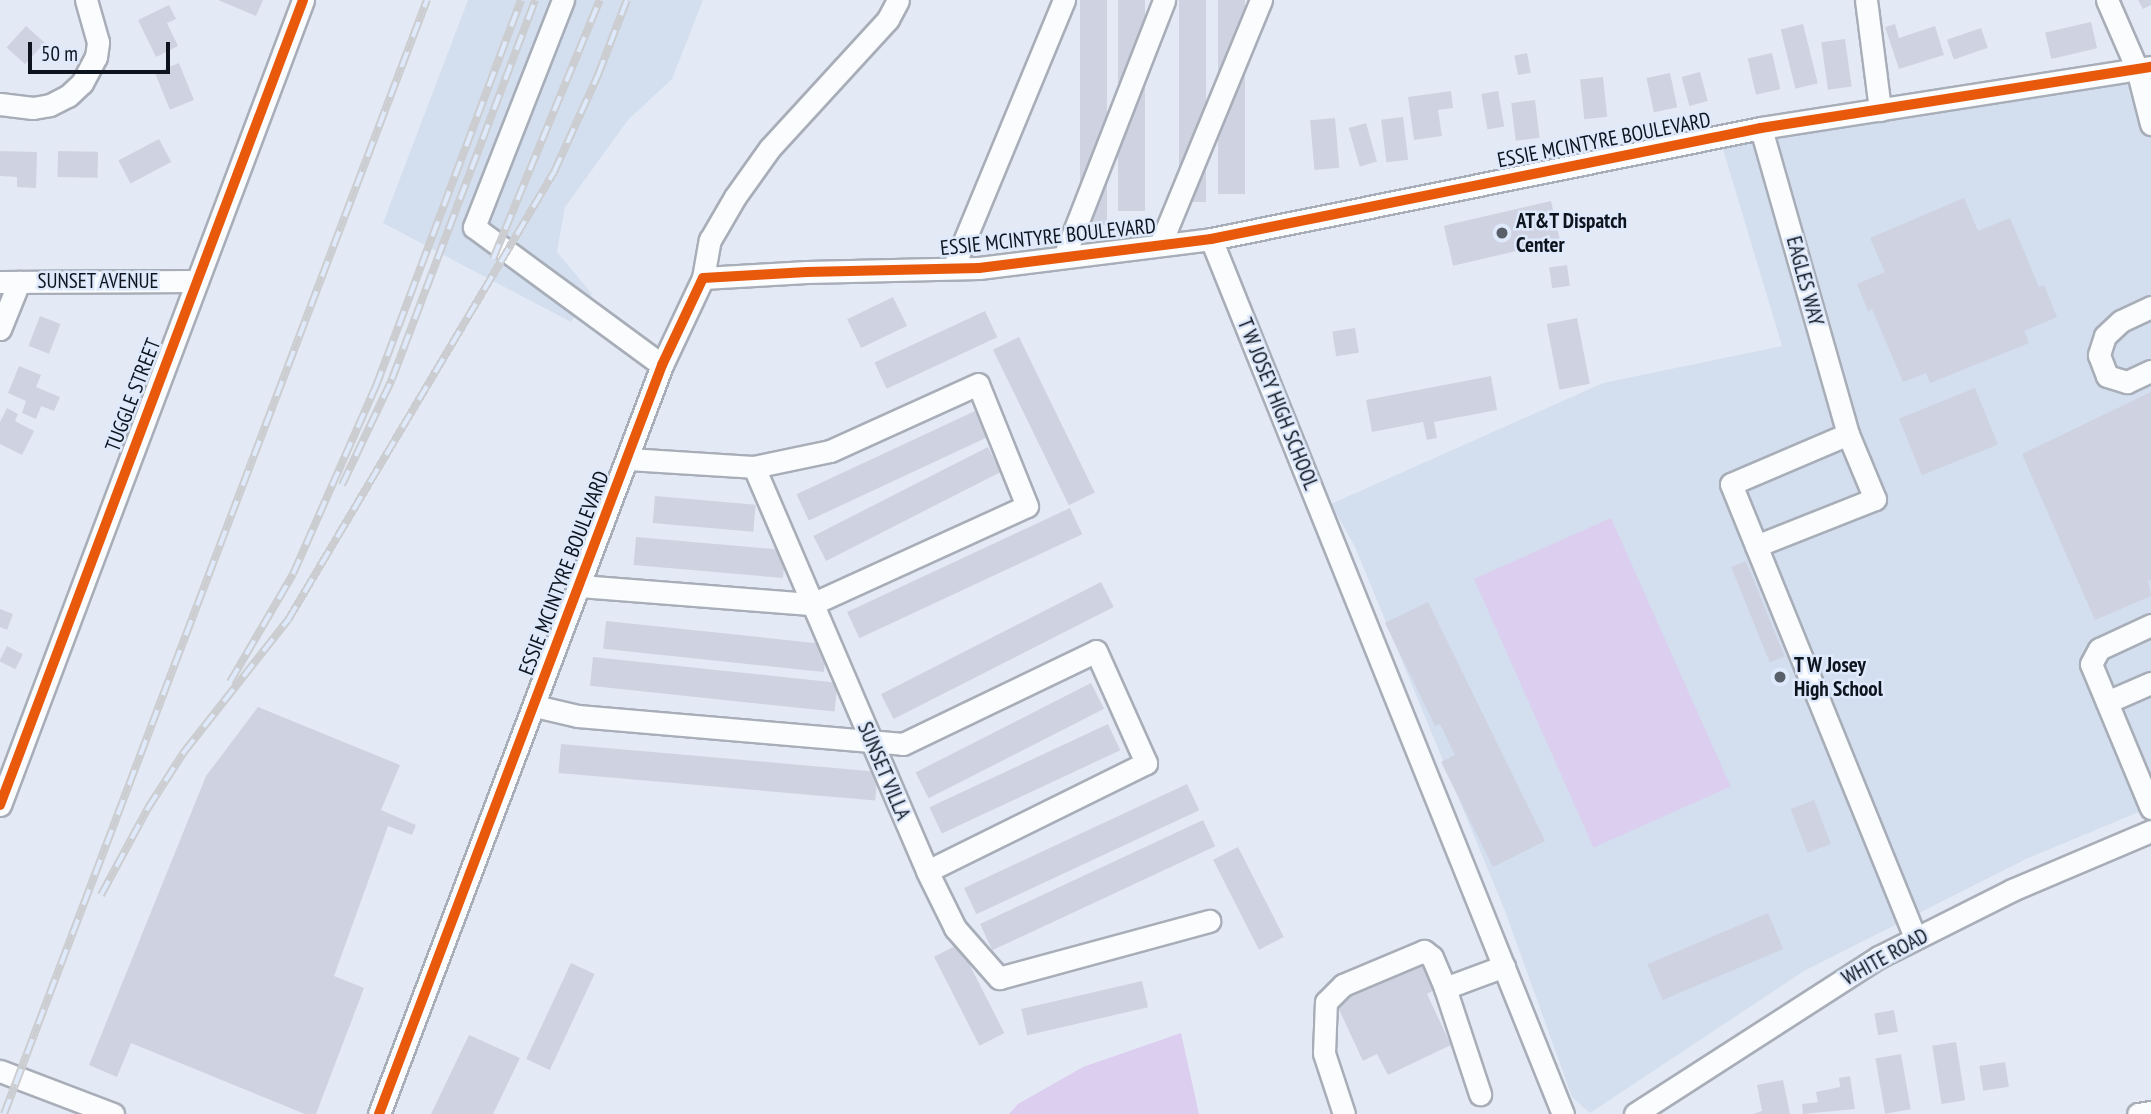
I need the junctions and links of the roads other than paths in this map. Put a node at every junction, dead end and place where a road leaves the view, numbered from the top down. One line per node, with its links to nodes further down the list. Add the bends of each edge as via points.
1 (86, 0): 11 (street, via 98,42 96,57 82,83 50,105)
2 (303, 0): 20 (street, TUGGLE STREET)
3 (563, 0): 24 (street, via 474,227)
4 (898, 0): 19 (street, via 888,19 770,148 735,197 710,240)
5 (1064, 0): 18 (street)
6 (1164, 0): 17 (street)
7 (1261, 0): 16 (street)
8 (1866, 0): 12 (street)
9 (2106, 0): 10 (street)
10 (2144, 68): 12 (street, ESSIE MCINTYRE BOULEVARD); 13 (street)
11 (0, 104)
12 (1880, 110): 14 (street, ESSIE MCINTYRE BOULEVARD)
13 (2151, 124)
14 (1761, 128): 15 (street, ESSIE MCINTYRE BOULEVARD); 26 (street, EAGLES WAY)
15 (1211, 239): 16 (street, ESSIE MCINTYRE BOULEVARD); 43 (street, T W JOSEY HIGH SCHOOL)
16 (1160, 245): 17 (street, ESSIE MCINTYRE BOULEVARD)
17 (1064, 257): 18 (street, ESSIE MCINTYRE BOULEVARD)
18 (953, 268): 19 (street, ESSIE MCINTYRE BOULEVARD)
19 (703, 278): 24 (street, ESSIE MCINTYRE BOULEVARD)
20 (197, 281): 21 (street, SUNSET AVENUE); 37 (street, TUGGLE STREET)
21 (9, 282): 23 (street)
22 (2151, 307): 25 (street, via 2121,321 2105,336 2099,355 2107,376 2127,382)
23 (0, 329)
24 (662, 365): 27 (street, ESSIE MCINTYRE BOULEVARD)
25 (2151, 371)
26 (1848, 434): 29 (street, via 1731,484); 29 (street, EAGLES WAY, via 1875,499)
27 (627, 459): 28 (street); 30 (street, ESSIE MCINTYRE BOULEVARD)
28 (754, 467): 31 (street, SUNSET VILLA); 31 (street, via 830,452 978,384 1027,506)
29 (1756, 546): 42 (street)
30 (581, 586): 31 (street); 35 (street, ESSIE MCINTYRE BOULEVARD)
31 (812, 604): 36 (street, SUNSET VILLA)
32 (2151, 625): 34 (street, via 2099,649 2091,664)
33 (2151, 683): 34 (street)
34 (2107, 702): 38 (street)
35 (535, 705): 36 (street, via 578,716); 49 (street, ESSIE MCINTYRE BOULEVARD)
36 (872, 743): 40 (street, SUNSET VILLA); 40 (street, via 903,744 1096,652 1146,762)
37 (0, 805)
38 (2151, 808)
39 (2151, 831): 42 (street, WHITE ROAD, via 2012,890)
40 (927, 871): 41 (street, SUNSET VILLA, via 955,928 999,978)
41 (1209, 921)
42 (1915, 939): 52 (street, WHITE ROAD, via 1878,957)
43 (1504, 967): 44 (street); 51 (street, T W JOSEY HIGH SCHOOL)
44 (1446, 988): 46 (street); 50 (street, via 1432,957 1424,951 1343,985 1326,1002 1324,1053)
45 (0, 1071): 48 (street)
46 (1480, 1094)
47 (2151, 1112): 53 (street)
48 (111, 1114)
49 (379, 1114)
50 (1344, 1114)
51 (1563, 1114)
52 (1635, 1114)
53 (2138, 1114)

